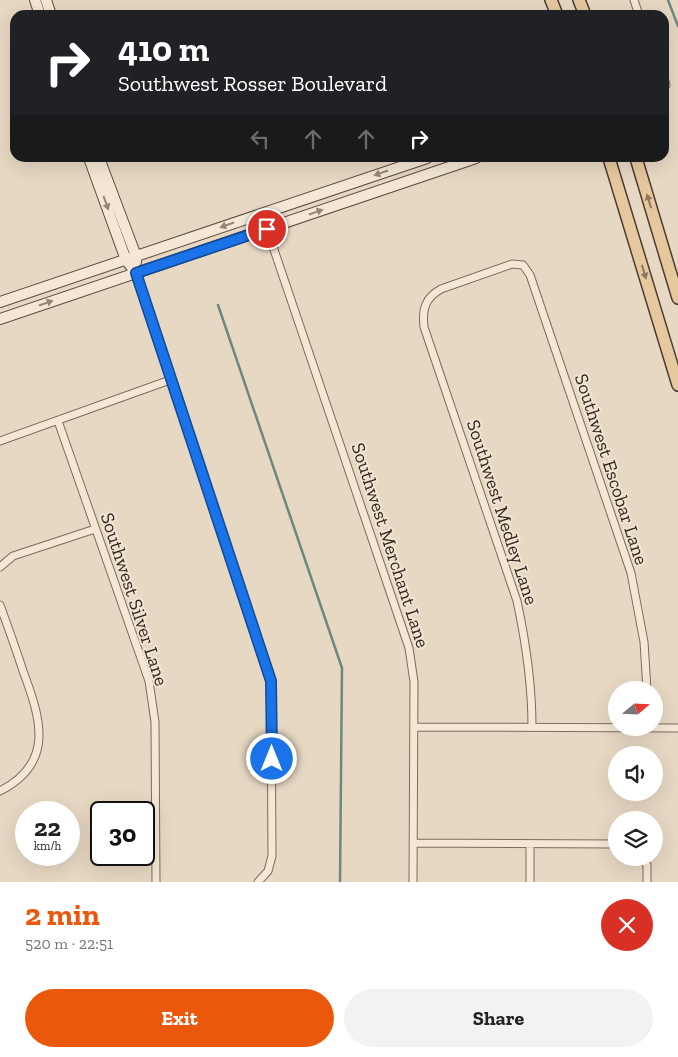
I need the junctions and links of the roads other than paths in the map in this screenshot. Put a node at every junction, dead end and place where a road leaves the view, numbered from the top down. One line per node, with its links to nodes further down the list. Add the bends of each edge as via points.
1 (91, 162): 8 (street, one-way to 8)
2 (100, 162): 8 (street)
3 (415, 162): 8 (street, one-way to 8)
4 (464, 162): 7 (street, one-way to 4)
5 (610, 162): 15 (main road, one-way to 15)
6 (637, 162): 11 (main road, one-way to 6)
7 (267, 229): 10 (street); 22 (street, Southwest Merchant Lane, via 404,629 413,664)
8 (131, 258): 10 (street); 12 (street)
9 (523, 265): 21 (street, Southwest Escobar Lane, via 530,275 631,574 644,642); 23 (street, Southwest Medley Lane, via 512,264 441,289 426,301 423,312 424,327 517,601 532,688)
10 (136, 273): 13 (street, one-way to 10); 14 (street)
11 (678, 298)
12 (0, 302)
13 (0, 319)
14 (170, 380): 16 (street); 33 (street, via 271,681 272,856 268,871)
15 (678, 385)
16 (58, 422): 17 (street); 18 (street, Southwest Silver Lane)
17 (0, 441)
18 (95, 529): 19 (street, via 13,556); 32 (street, Southwest Silver Lane, via 149,681 155,722)
19 (0, 567)
20 (0, 605): 27 (street, via 35,703 40,733 37,753 28,770)
21 (646, 681)
22 (414, 727): 23 (street); 28 (street, Southwest Merchant Lane)
23 (532, 727): 24 (street)
24 (608, 728)
25 (663, 728): 26 (street)
26 (678, 728)
27 (0, 791)
28 (413, 843): 29 (street); 34 (street, Southwest Merchant Lane)
29 (530, 844): 30 (street); 35 (street)
30 (608, 844)
31 (647, 866): 36 (street)
32 (156, 882)
33 (258, 882)
34 (413, 882)
35 (530, 882)
36 (646, 882)

